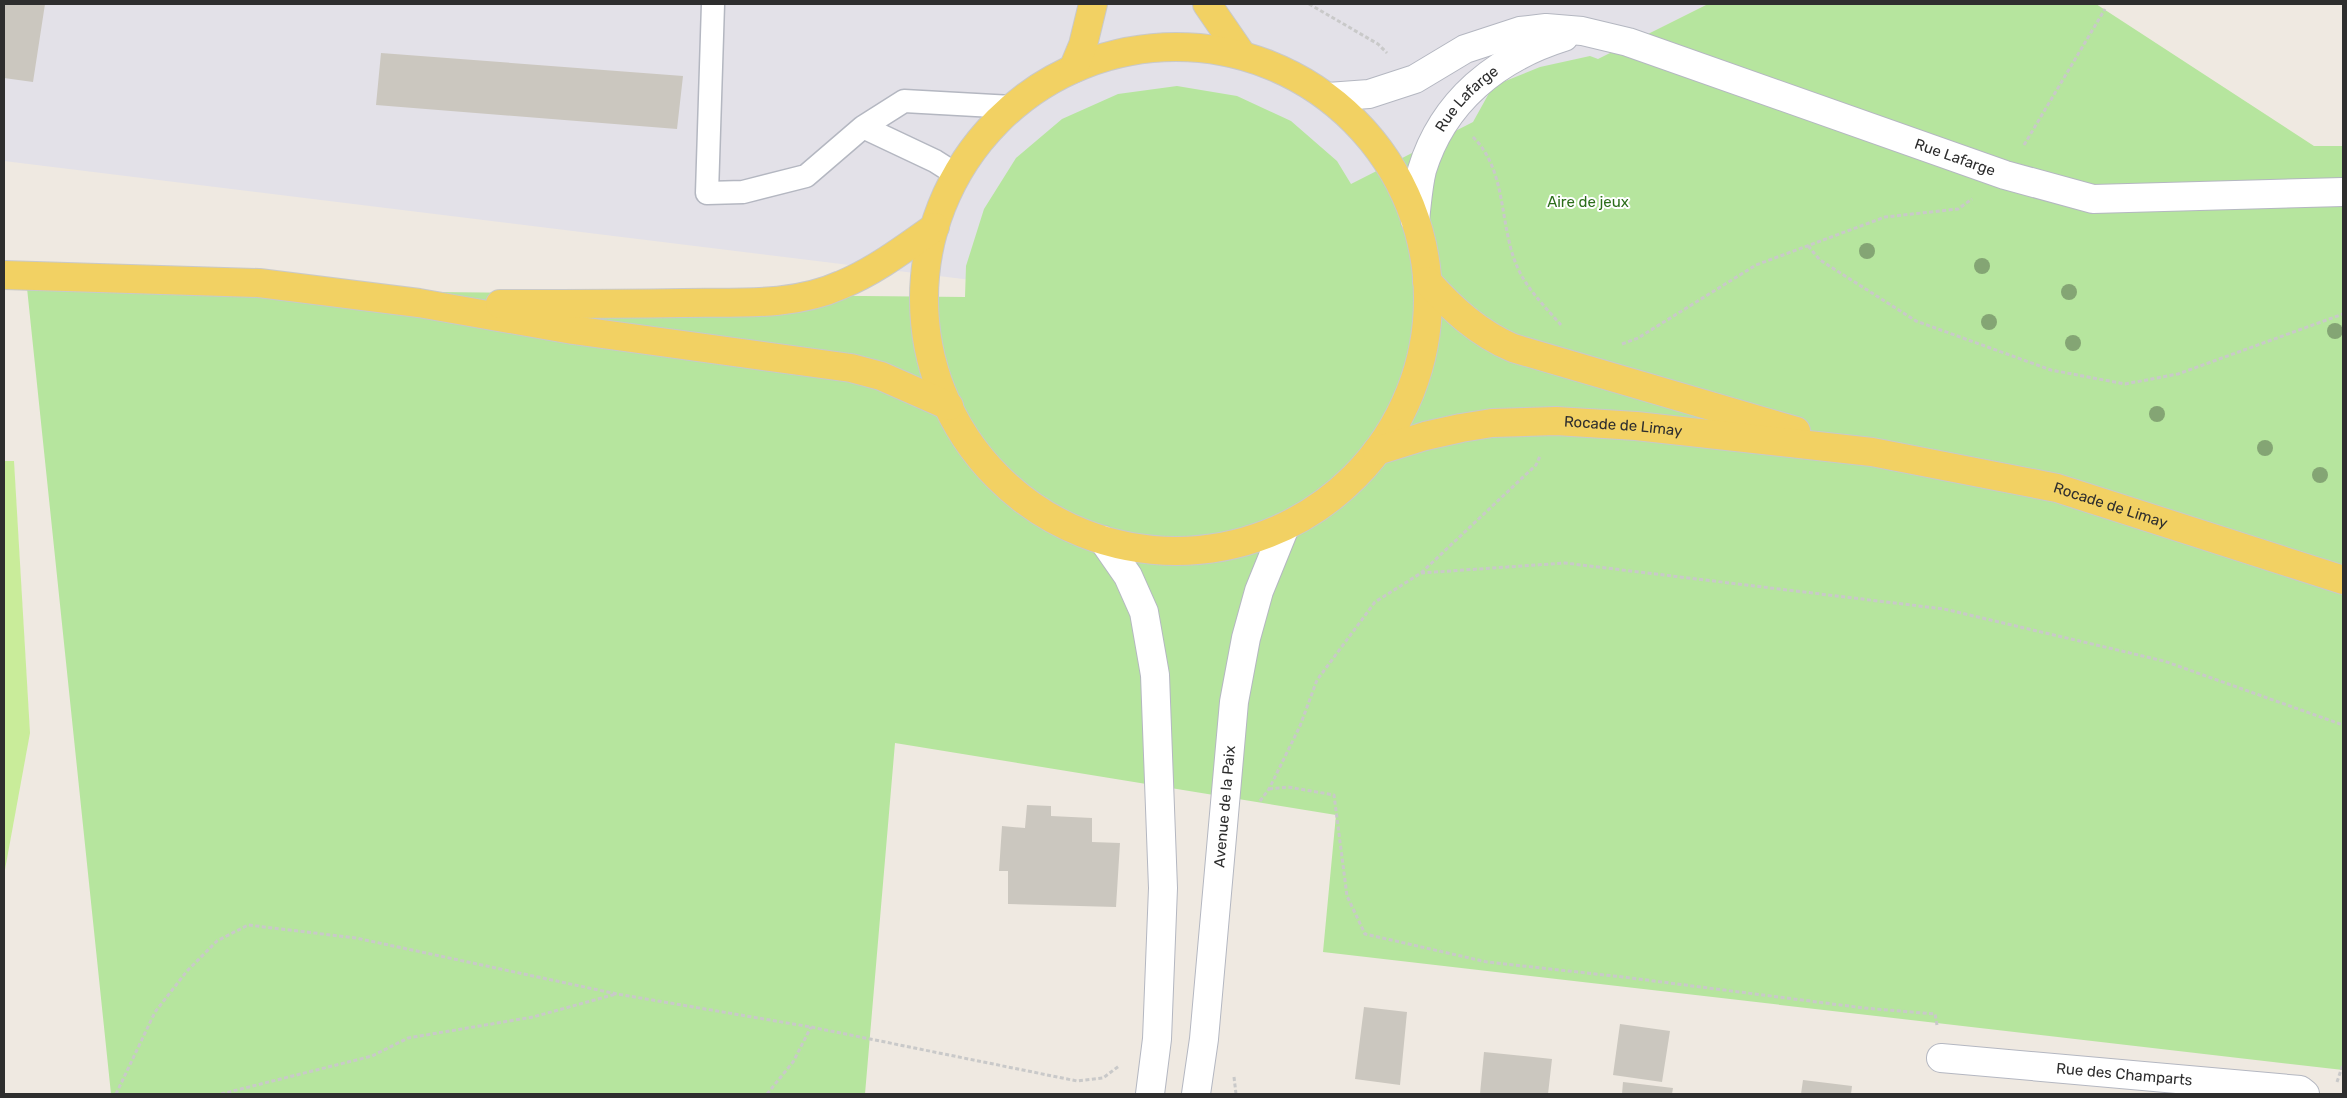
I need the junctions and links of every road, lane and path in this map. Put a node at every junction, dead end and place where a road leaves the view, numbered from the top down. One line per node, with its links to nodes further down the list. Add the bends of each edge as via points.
1 (713, 4): 13 (lane, via 707,193 743,192 806,176)
2 (1093, 4): 8 (main road)
3 (1207, 4): 7 (main road)
4 (1310, 4): 9 (path, via 1378,44)
5 (2105, 10): 15 (path)
6 (1582, 31): 9 (street, Rue Lafarge, via 1546,28 1496,37 1465,49); 12 (street, Rue Lafarge, via 1537,45 1508,60 1485,76); 15 (street, Rue Lafarge, via 1628,42)
7 (1242, 55): 8 (main road, via 1192,47 1149,48 1114,54); 10 (main road, via 1284,70)
8 (1073, 69): 11 (main road)
9 (1415, 79): 10 (street, Rue Lafarge, via 1369,94)
10 (1328, 97): 17 (main road, via 1378,147 1397,176)
11 (1012, 107): 13 (lane, via 904,101); 14 (main road, via 979,142)
12 (1450, 112): 17 (street, Rue Lafarge, via 1422,171); 25 (path, via 1485,150 1495,174 1516,264 1541,303 1568,332)
13 (863, 128): 14 (lane, via 935,161)
14 (957, 175): 18 (main road, via 942,204)
15 (2005, 175): 16 (street, Rue Lafarge, via 2093,199); 19 (path, via 1958,209 1886,217)
16 (2343, 192)
17 (1415, 220): 21 (main road)
18 (935, 227): 22 (main road, via 896,255 840,286 810,296 727,302); 26 (main road, via 927,267 925,318 934,368)
19 (1808, 246): 23 (path, via 1820,260 1916,321 2051,370 2125,384 2178,374); 24 (path, via 1756,265 1638,338)
20 (4, 275): 22 (main road, via 259,283)
21 (1427, 280): 25 (main road, Rocade de Limay, via 1466,320 1491,338); 28 (main road, via 1426,326 1418,371 1401,413)
22 (419, 303): 26 (main road, via 573,330 851,368 881,376)
23 (2343, 314)
24 (1620, 344)
25 (1566, 365): 29 (main road, Rocade de Limay)
26 (949, 406): 31 (main road, via 978,454 1010,489 1049,516)
27 (1556, 421): 28 (main road, Rocade de Limay, via 1492,423 1461,428); 29 (main road, Rocade de Limay, via 1636,426); 32 (path, via 1536,466)
28 (1377, 451): 30 (main road, via 1336,494)
29 (1872, 452): 33 (main road, Rocade de Limay, via 2057,488)
30 (1284, 527): 31 (main road, via 1234,544 1195,550 1142,549); 48 (street, Avenue de la Paix, via 1259,590 1234,702 1204,1039)
31 (1103, 540): 39 (street, via 1128,576 1144,612 1155,675 1163,888)
32 (1421, 573): 34 (path, via 1565,564 1944,609 2164,661); 35 (path, via 1375,602 1317,680 1300,726)
33 (2343, 580)
34 (2343, 725)
35 (1269, 789): 36 (path); 40 (path, via 1288,787 1334,795 1347,896 1365,934 1487,962 1935,1014)
36 (1255, 808)
37 (618, 994): 38 (path); 44 (path, via 356,938 248,925 217,941 155,1012); 45 (path, via 533,1017 408,1038 372,1056)
38 (811, 1027): 39 (path, via 1077,1081 1103,1078); 46 (path, via 793,1062)
39 (1158, 1039): 47 (street)
40 (1941, 1058): 50 (street, Rue des Champarts, via 2300,1090)
41 (2343, 1064): 43 (path)
42 (1233, 1068): 49 (path)
43 (2335, 1087)
44 (116, 1094)
45 (221, 1094)
46 (767, 1094)
47 (1150, 1094)
48 (1196, 1094)
49 (1236, 1094)
50 (2305, 1094)

